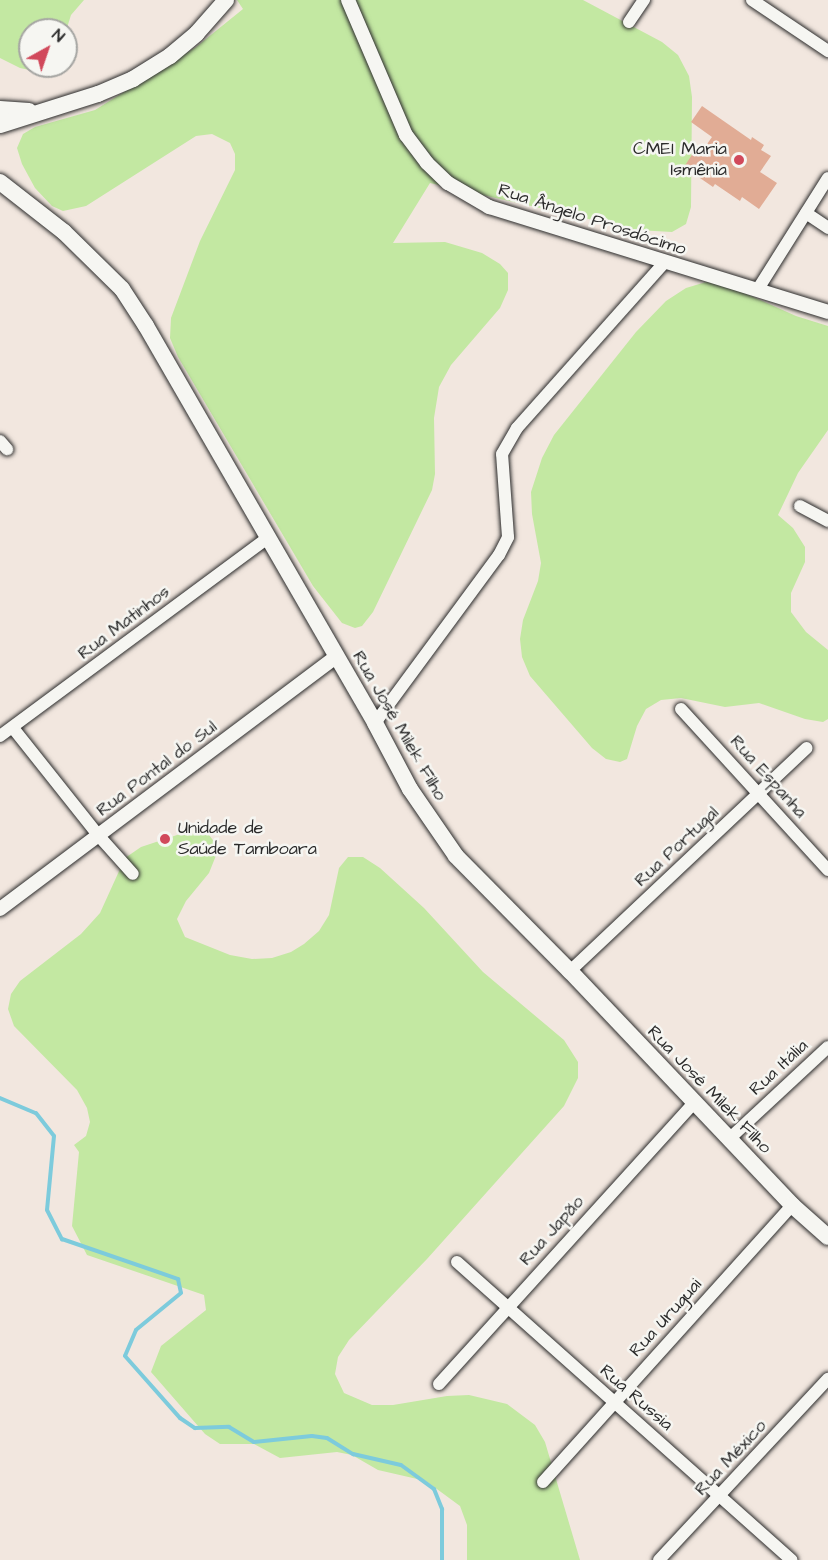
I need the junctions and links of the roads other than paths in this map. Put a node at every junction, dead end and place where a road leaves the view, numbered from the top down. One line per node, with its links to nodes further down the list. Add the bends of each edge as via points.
1 (226, 0): 8 (main road, via 170,56 133,79)
2 (348, 0): 14 (street, Rua Ângelo Prosdócimo, via 406,135 448,183 489,207)
3 (644, 0): 5 (street)
4 (752, 0): 6 (street)
5 (628, 22)
6 (828, 51)
7 (0, 109): 8 (main road)
8 (42, 110): 9 (main road)
9 (0, 125)
10 (828, 178): 12 (street)
11 (1, 182): 19 (main road, Rua José Milek Filho, via 64,232 122,289)
12 (806, 213): 13 (street); 15 (street)
13 (828, 228)
14 (664, 263): 15 (street, Rua Ângelo Prosdócimo); 22 (street, via 517,428 502,454 508,537 499,555)
15 (758, 290): 16 (street, Rua Ângelo Prosdócimo)
16 (828, 312)
17 (800, 506): 18 (street)
18 (828, 521)
19 (268, 538): 20 (main road, Rua José Milek Filho); 23 (street, Rua Matinhos)
20 (336, 657): 22 (main road, Rua José Milek Filho); 27 (street, Rua Pontal do Sul)
21 (681, 709): 26 (street, Rua Espanha)
22 (375, 723): 31 (main road, Rua José Milek Filho, via 410,789 456,856)
23 (13, 728): 24 (street, Rua Matinhos); 27 (street)
24 (0, 736)
25 (807, 748): 26 (street, Rua Portugal)
26 (760, 794): 28 (street, Rua Espanha); 31 (street, Rua Portugal)
27 (98, 836): 29 (street); 30 (street, Rua Pontal do Sul)
28 (828, 870)
29 (133, 874)
30 (0, 909)
31 (570, 971): 33 (main road, Rua José Milek Filho)
32 (828, 1047): 34 (street, Rua Itália)
33 (694, 1103): 34 (main road, Rua José Milek Filho); 38 (street, Rua Japão)
34 (729, 1139): 35 (main road, Rua José Milek Filho)
35 (792, 1205): 36 (main road, Rua José Milek Filho); 41 (street, Rua Uruguai)
36 (828, 1237)
37 (457, 1262): 38 (street, Rua Russia)
38 (506, 1308): 40 (street, Rua Japão); 41 (street, Rua Russia)
39 (828, 1379): 43 (street, Rua México)
40 (439, 1384)
41 (613, 1403): 42 (street, Rua Uruguai); 43 (street, Rua Russia)
42 (543, 1482)
43 (721, 1496): 44 (street, Rua México); 45 (street, Rua Russia)
44 (659, 1560)
45 (791, 1560)

